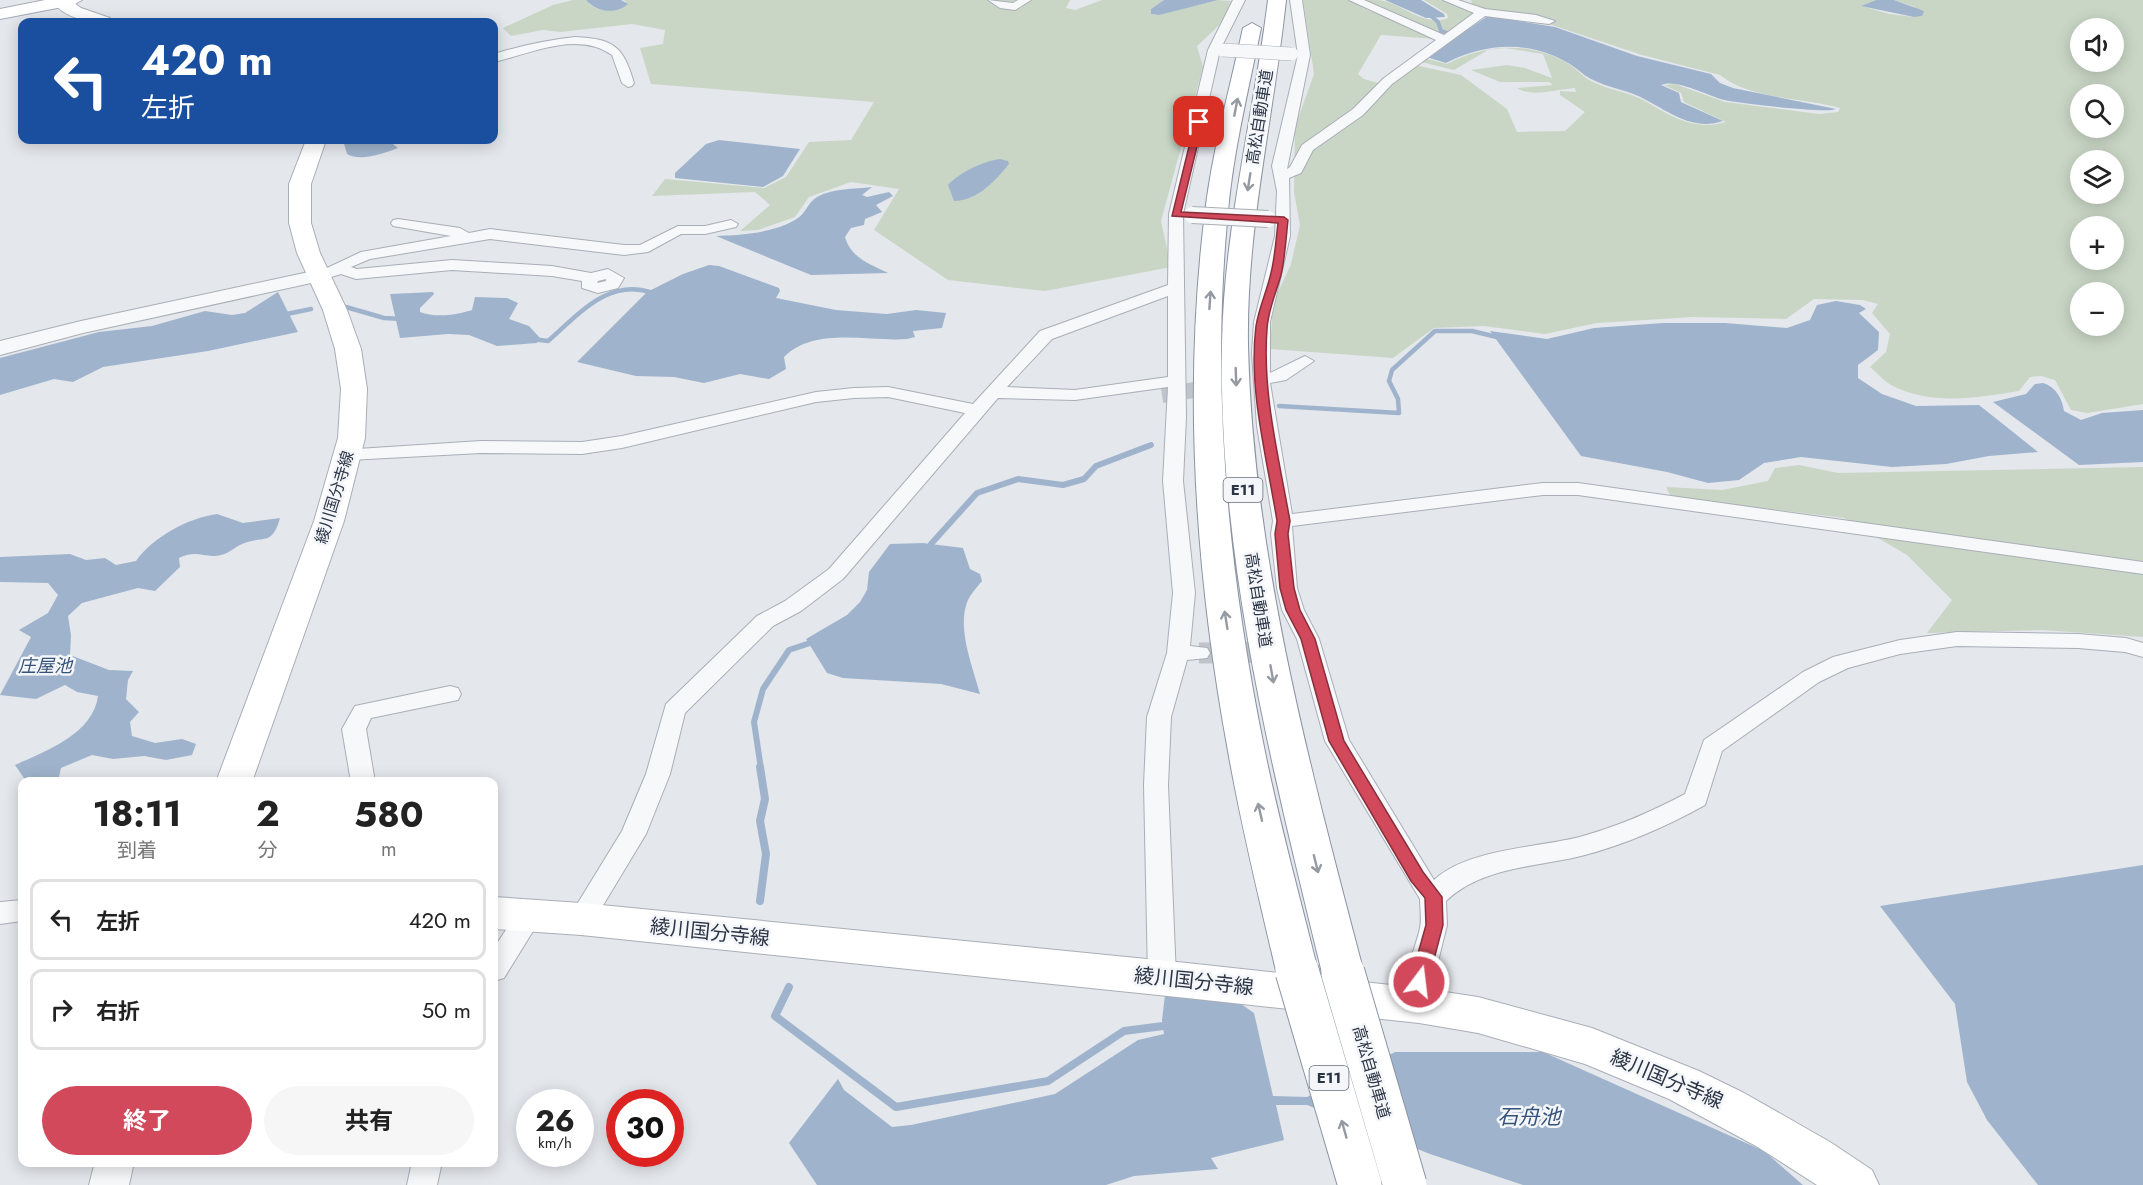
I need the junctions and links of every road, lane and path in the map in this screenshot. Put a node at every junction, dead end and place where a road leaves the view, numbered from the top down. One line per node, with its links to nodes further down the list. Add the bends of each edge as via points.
1 (994, 0): 2 (street, via 1015,7)
2 (1024, 0)
3 (1239, 0): 15 (street)
4 (1257, 0): 56 (main road, 高松自動車道 / E11, one-way to 4, bridge, via 1297,971 1240,719 1219,576 1206,410 1207,340 1215,220)
5 (1277, 0): 57 (main road, 高松自動車道 / E11, one-way to 57, bridge, via 1243,221 1235,342 1241,475 1254,577 1279,715 1343,973)
6 (1296, 0): 16 (street)
7 (1355, 0): 14 (street)
8 (1449, 0): 10 (street)
9 (65, 1): 11 (main road); 12 (main road, via 75,12)
10 (1481, 13): 13 (street); 14 (street)
11 (0, 14)
12 (92, 18)
13 (1549, 21)
14 (1448, 36): 20 (street, via 1388,81 1358,112 1307,148 1296,170)
15 (1218, 50): 16 (street, bridge); 21 (street)
16 (1298, 54): 20 (street, via 1281,156)
17 (498, 57): 18 (street, via 547,44 606,45 619,57)
18 (628, 83)
19 (314, 144): 26 (main road, 綾川国分寺線, via 303,170 298,214 304,243)
20 (1283, 176): 22 (street)
21 (1184, 214): 22 (street, bridge); 28 (street)
22 (1276, 220): 38 (street, via 1276,274 1262,327 1261,387)
23 (398, 223): 25 (street, via 460,233)
24 (731, 224): 25 (street, via 705,230 678,230 643,249 490,234)
25 (465, 238): 26 (street, via 366,255)
26 (330, 272): 27 (street, via 356,274 462,265 552,271); 29 (street); 37 (main road, 綾川国分寺線, via 353,379)
27 (591, 278)
28 (1178, 287): 32 (street); 33 (street, via 1046,335)
29 (0, 348)
30 (1305, 361): 31 (street, via 1280,376)
31 (1266, 379)
32 (1176, 381): 34 (street); 50 (street, via 1173,481 1188,653 1159,717 1156,785)
33 (992, 392): 34 (street); 36 (street)
34 (1076, 395): 35 (street, via 1101,401)
35 (1162, 395)
36 (978, 410): 37 (street, via 888,392 854,393 816,397 592,446); 48 (street, via 836,574 765,621 674,710 658,774 633,834)
37 (349, 454): 42 (main road, 綾川国分寺線)
38 (1284, 521): 39 (street, via 1543,489 1578,489); 44 (street, via 1281,534 1287,588 1301,652 1337,741)
39 (2143, 567)
40 (2143, 650): 44 (street, via 2078,641 1957,639 1900,647 1841,662 1811,677 1712,746 1696,799 1663,817 1586,845 1475,869 1452,879)
41 (450, 694): 43 (street, via 363,712 354,729)
42 (236, 777)
43 (362, 777)
44 (1433, 897): 51 (street, via 1434,925 1419,982)
45 (18, 911): 46 (street)
46 (0, 913)
47 (512, 914): 48 (main road, 綾川国分寺線); 49 (street)
48 (581, 919): 50 (main road, 綾川国分寺線)
49 (498, 958)
50 (1162, 977): 51 (main road, 綾川国分寺線)
51 (1419, 1006): 58 (main road, 綾川国分寺線, via 1495,1018 1569,1039 1648,1068 1728,1104)
52 (114, 1167): 54 (street)
53 (426, 1167): 55 (street)
54 (109, 1185)
55 (422, 1185)
56 (1360, 1185)
57 (1405, 1185)
58 (1856, 1185)

